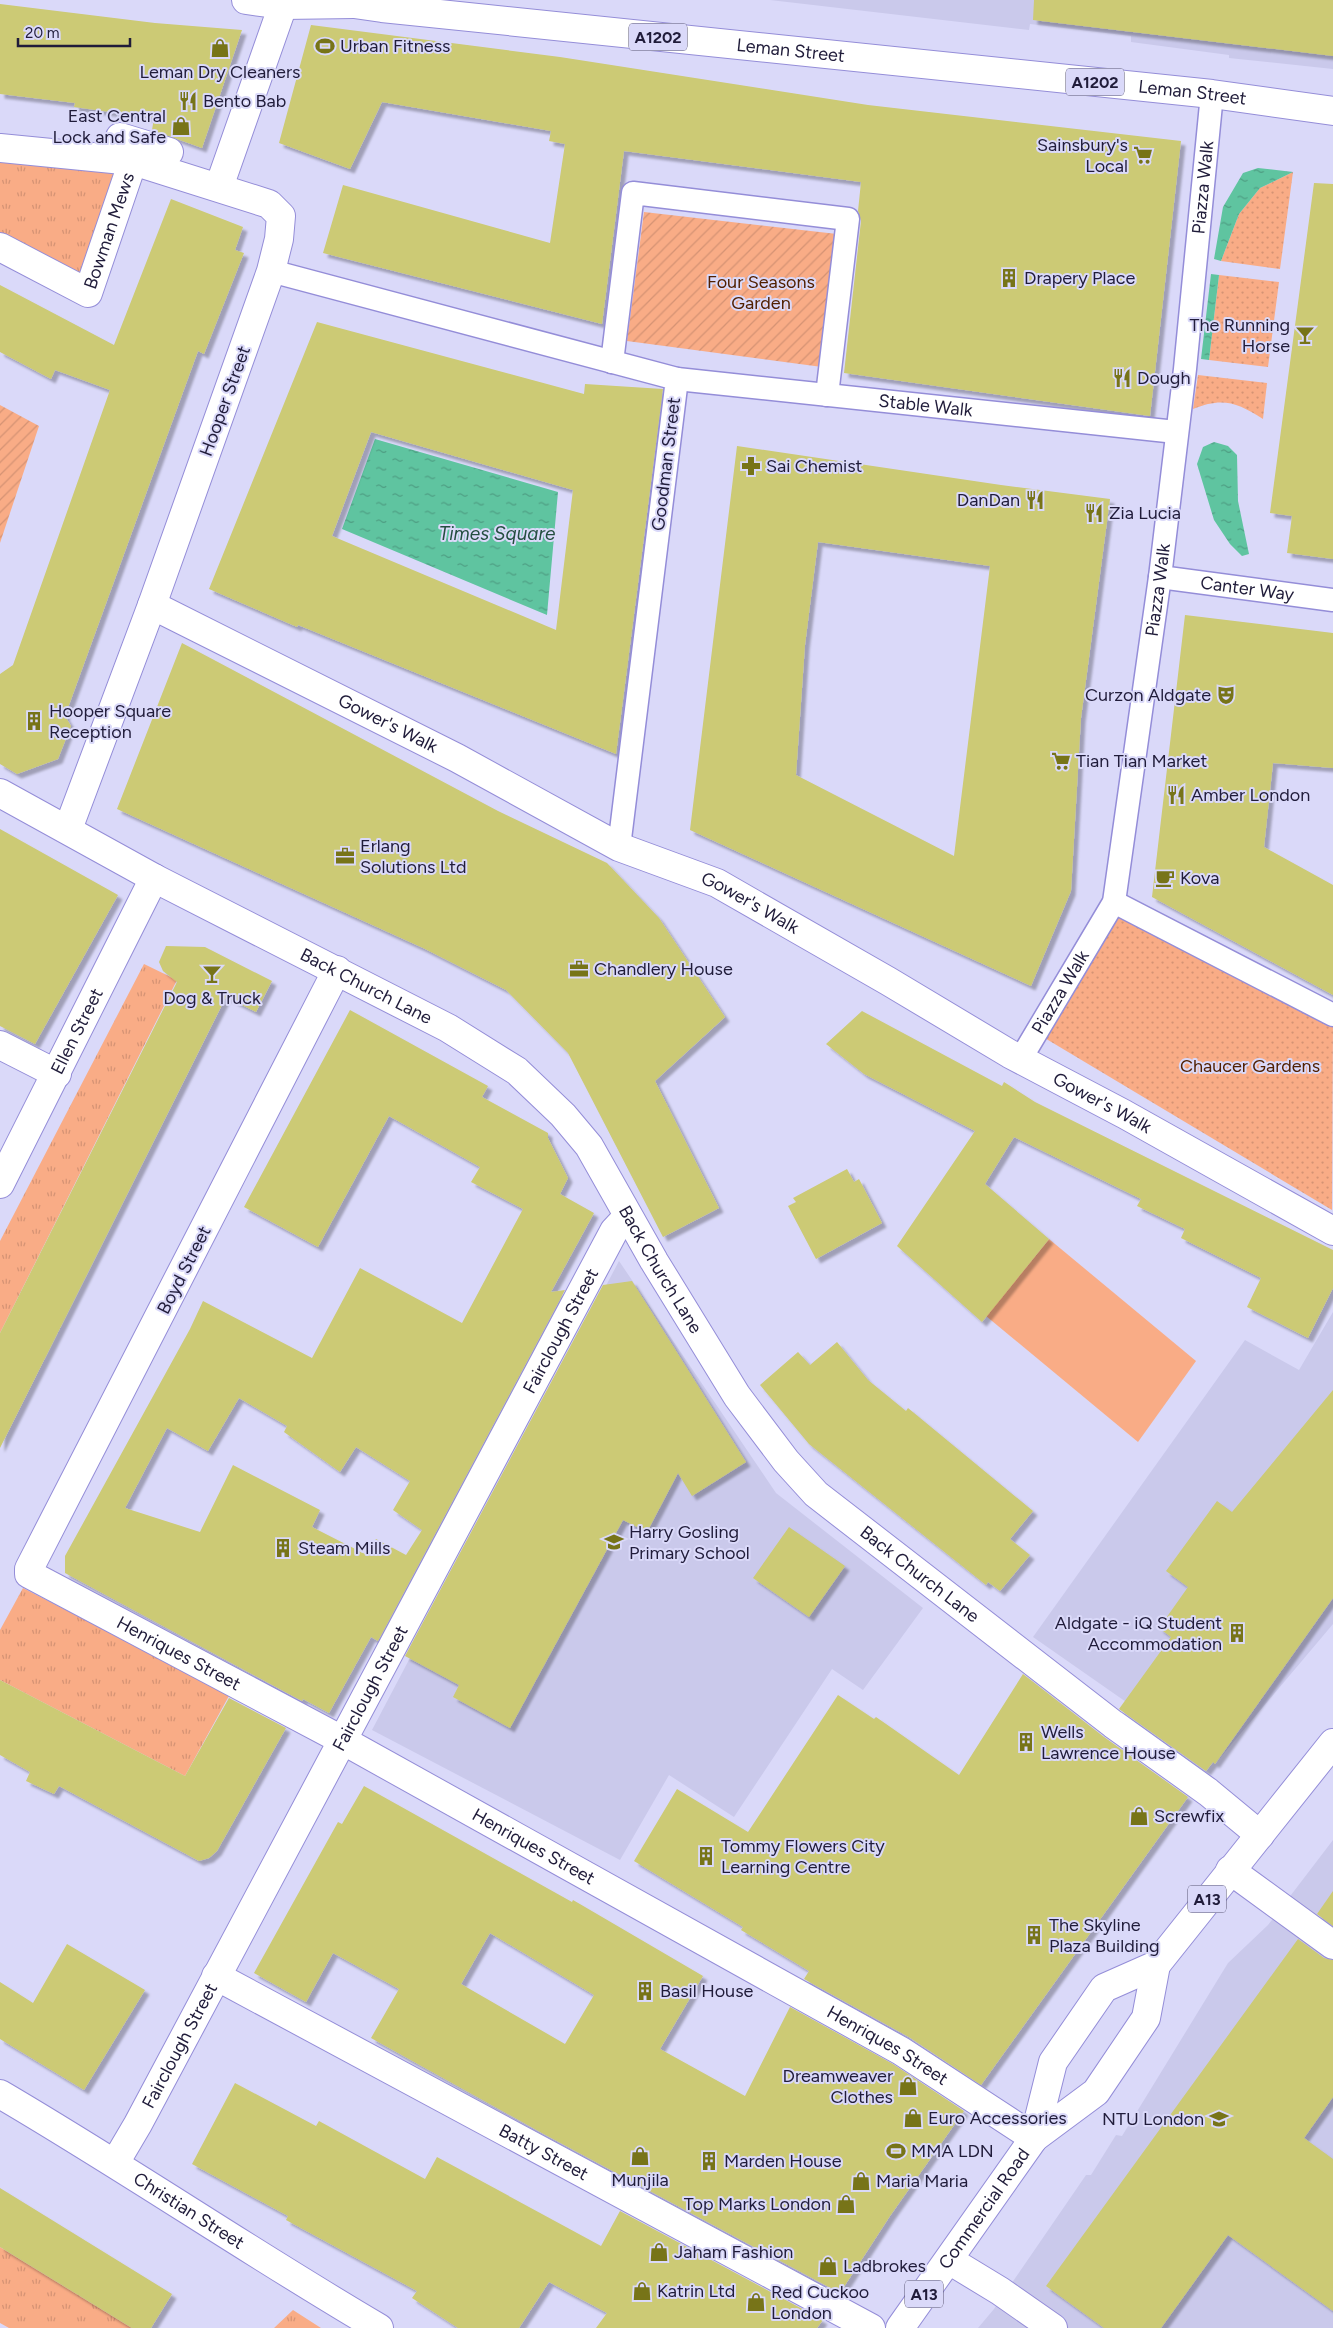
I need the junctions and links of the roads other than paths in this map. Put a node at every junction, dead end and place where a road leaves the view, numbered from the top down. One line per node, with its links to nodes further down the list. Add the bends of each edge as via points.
1 (246, 0): 3 (main road, Leman Street / A1202)
2 (350, 2): 3 (main road, Leman Street / A1202); 4 (main road, Leman Street / A1202)
3 (283, 5): 8 (main road)
4 (1212, 94): 5 (main road, Leman Street / A1202); 14 (street, Piazza Walk)
5 (1333, 111)
6 (0, 148): 7 (main road, Bowman Mews)
7 (127, 149): 8 (main road, Bowman Mews); 9 (main road, Bowman Mews, via 88,293)
8 (222, 178): 10 (main road, Hooper Street, via 269,204 281,216)
9 (0, 247)
10 (271, 271): 11 (street, Goodman Street); 17 (main road, Hooper Street)
11 (612, 362): 12 (street, Goodman Street); 13 (street, via 633,193 848,220)
12 (677, 379): 13 (street, Stable Walk); 20 (street, Goodman Street)
13 (827, 395): 14 (street, Stable Walk)
14 (1176, 432): 15 (street, Piazza Walk)
15 (1160, 577): 16 (street, Canter Way); 22 (street, Piazza Walk)
16 (1333, 600)
17 (152, 605): 19 (main road, Hooper Street); 20 (main road, Gower's Walk, via 457,758)
18 (0, 793): 19 (main road, Back Church Lane)
19 (68, 829): 21 (main road, Back Church Lane)
20 (619, 847): 26 (main road, Gower's Walk, via 717,882)
21 (154, 878): 23 (main road, Back Church Lane); 27 (main road, Ellen Street)
22 (1114, 902): 24 (street); 26 (street, Piazza Walk)
23 (337, 970): 29 (main road, Back Church Lane, via 448,1028 517,1071 563,1115 589,1146); 31 (main road, Boyd Street)
24 (1333, 1015)
25 (0, 1045): 27 (main road)
26 (1020, 1060): 30 (main road, Gower's Walk)
27 (57, 1074): 28 (main road, Ellen Street)
28 (0, 1184)
29 (628, 1216): 32 (main road, Fairclough Street, via 614,1231); 34 (main road, Back Church Lane, via 737,1396 786,1461 816,1494)
30 (1333, 1231)
31 (29, 1569): 32 (main road, Henriques Street, via 29,1574 35,1579)
32 (342, 1740): 38 (main road, Fairclough Street); 40 (main road, Henriques Street, via 901,2051)
33 (1333, 1743): 34 (main road, Commercial Road / A13)
34 (1260, 1835): 35 (main road, Commercial Road / A13)
35 (1230, 1870): 36 (main road); 37 (main road, Commercial Road / A13)
36 (1333, 1945)
37 (1156, 1964): 40 (main road, Commercial Road / A13, via 1146,2018 1096,2092); 40 (main road, Commercial Road / A13, via 1104,1988 1053,2062)
38 (216, 1976): 41 (main road, Fairclough Street); 44 (main road, Batty Street)
39 (0, 2094): 41 (main road, Christian Street)
40 (1034, 2138): 42 (main road, Commercial Road / A13)
41 (115, 2162): 43 (main road, Christian Street, via 265,2260)
42 (949, 2260): 45 (main road, Commercial Road / A13); 46 (main road)
43 (379, 2328)
44 (871, 2328)
45 (900, 2328)
46 (1053, 2328)

